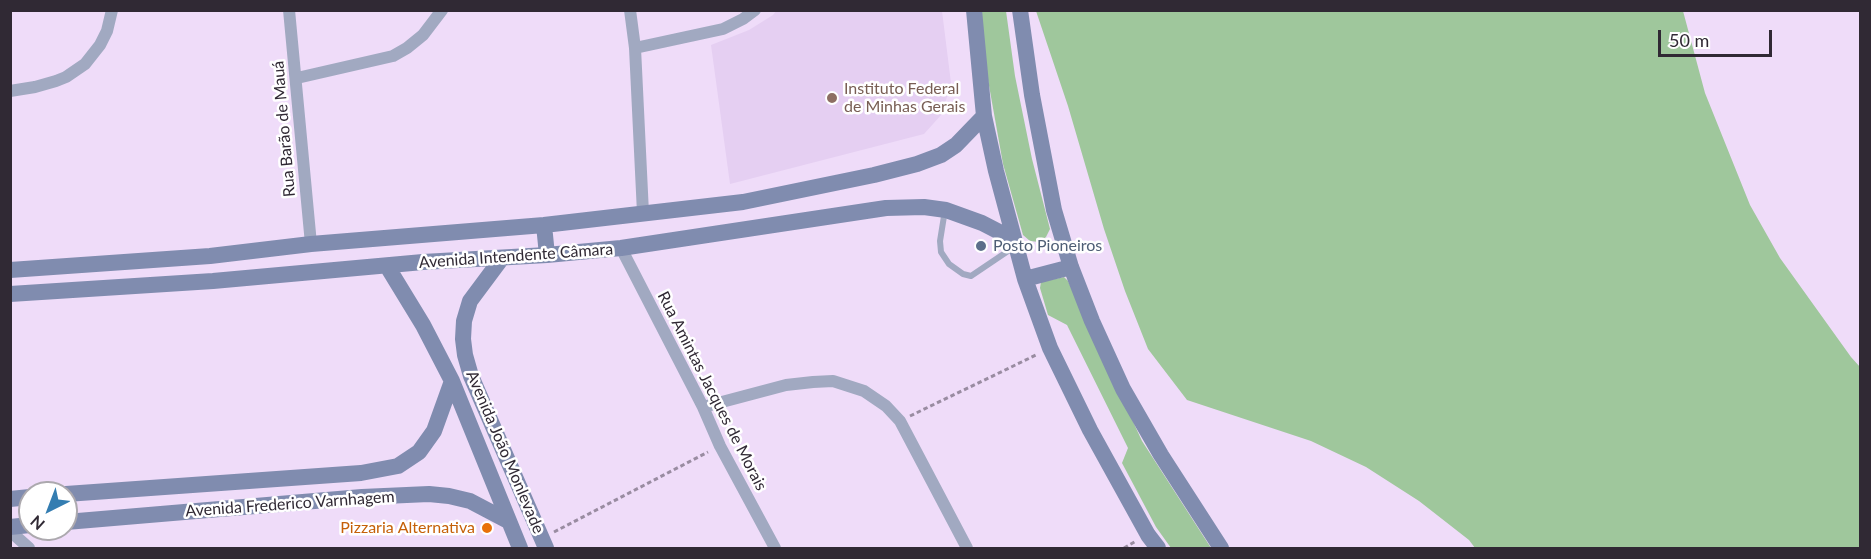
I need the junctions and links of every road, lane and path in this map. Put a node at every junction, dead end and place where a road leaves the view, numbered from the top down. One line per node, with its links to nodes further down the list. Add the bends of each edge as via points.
1 (112, 10): 10 (street, via 100,45 85,64 56,81)
2 (289, 10): 9 (street, Rua Barão de Mauá)
3 (442, 10): 9 (street, via 423,35 393,56)
4 (630, 10): 8 (street)
5 (755, 10): 8 (street, via 723,29)
6 (974, 10): 11 (main road)
7 (1020, 10): 24 (main road, via 1047,176)
8 (635, 48): 14 (street)
9 (297, 78): 18 (street, Rua Barão de Mauá)
10 (10, 91)
11 (984, 116): 12 (main road, Avenida Intendente Câmara, via 956,145 917,164); 17 (main road)
12 (742, 202): 14 (main road, Avenida Intendente Câmara); 16 (main road)
13 (946, 210): 16 (main road, Avenida Intendente Câmara, via 886,208); 17 (main road, Avenida Intendente Câmara, via 982,223); 17 (lane, via 941,252 963,274 971,276)
14 (643, 213): 15 (main road, Avenida Intendente Câmara)
15 (544, 225): 18 (main road, Avenida Intendente Câmara); 20 (main road)
16 (746, 229): 19 (main road, Avenida Intendente Câmara)
17 (1014, 242): 26 (main road)
18 (311, 244): 21 (main road, Avenida Intendente Câmara)
19 (621, 248): 20 (main road, Avenida Intendente Câmara); 32 (street, Rua Amintas Jacques de Morais)
20 (546, 255): 22 (main road, Avenida Intendente Câmara)
21 (210, 256): 25 (main road, Avenida Intendente Câmara); 27 (main road)
22 (502, 258): 23 (main road, Avenida Intendente Câmara); 30 (main road, Avenida João Monlevade, via 470,301 464,321 463,339)
23 (387, 266): 27 (main road, Avenida Intendente Câmara); 31 (main road, Avenida João Monlevade)
24 (1071, 267): 26 (main road); 47 (main road, via 1123,389)
25 (10, 270)
26 (1025, 279): 29 (main road)
27 (213, 281): 28 (main road, Avenida Intendente Câmara)
28 (10, 294)
29 (1050, 348): 33 (path); 46 (main road, via 1090,430)
30 (471, 376): 31 (main road); 41 (main road, Avenida João Monlevade)
31 (452, 381): 35 (main road, Avenida Frederico Varnhagem, via 439,423 419,452 398,466); 39 (main road, Avenida João Monlevade)
32 (703, 407): 33 (street, via 786,385 833,381 864,391); 34 (street, Rua Amintas Jacques de Morais)
33 (900, 421): 45 (street)
34 (720, 446): 41 (path); 44 (street, Rua Amintas Jacques de Morais)
35 (360, 473): 36 (main road, Avenida Frederico Varnhagem); 37 (main road)
36 (78, 493)
37 (362, 497): 38 (main road, Avenida Frederico Varnhagem); 39 (main road, Avenida Frederico Varnhagem, via 449,496 470,501)
38 (78, 521)
39 (508, 521): 43 (main road, Avenida João Monlevade)
40 (10, 529): 42 (street)
41 (544, 544)
42 (29, 549)
43 (520, 549)
44 (775, 549)
45 (967, 549)
46 (1158, 549)
47 (1221, 549)

